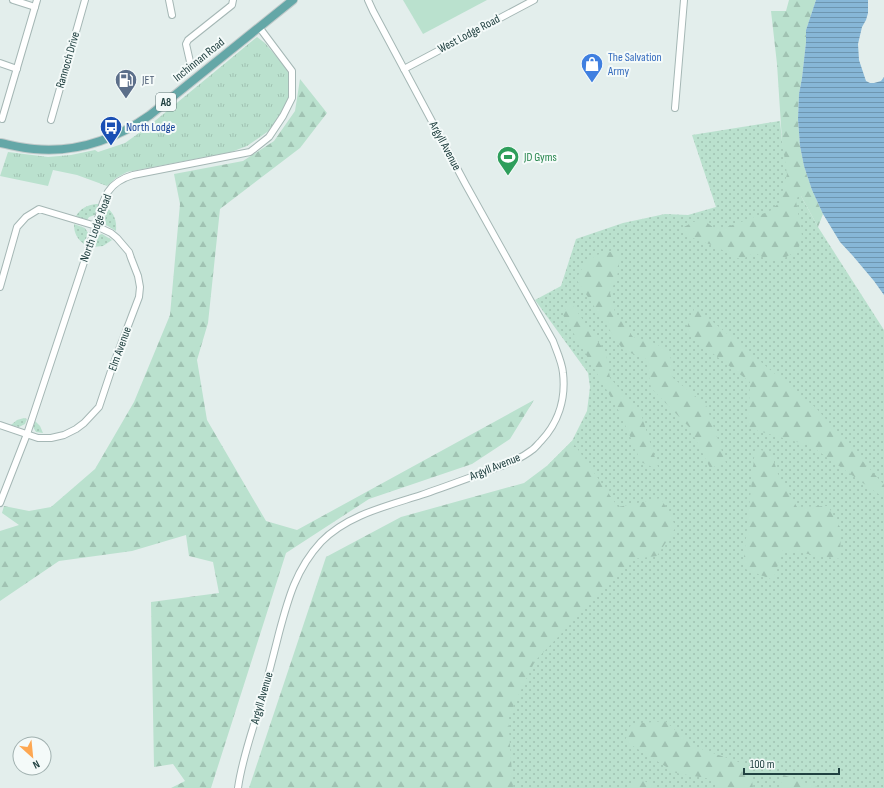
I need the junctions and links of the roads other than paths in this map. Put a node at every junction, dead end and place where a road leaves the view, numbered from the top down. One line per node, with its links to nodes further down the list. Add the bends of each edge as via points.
1 (13, 0): 10 (street)
2 (37, 0): 10 (street)
3 (85, 0): 19 (street, Rannoch Drive)
4 (169, 0): 11 (street)
5 (234, 0): 14 (street, via 232,5 188,40 186,44)
6 (293, 0): 12 (main road, Inchinnan Road / A8)
7 (368, 0): 16 (street, Argyll Avenue)
8 (534, 0): 16 (street, West Lodge Road)
9 (684, 0): 17 (street)
10 (35, 7): 15 (street)
11 (172, 15)
12 (259, 27): 20 (main road, Inchinnan Road / A8, via 155,111 121,133 76,147 34,149); 21 (street, North Lodge Road, via 292,71 292,98 284,116 269,137 250,152 124,178 108,191)
13 (0, 63): 15 (street)
14 (192, 66)
15 (17, 69): 18 (street)
16 (404, 69): 26 (street, Argyll Avenue, via 553,341 563,372 564,387 558,415 548,434 533,450 516,460 358,516 322,541 306,561 295,581 242,764)
17 (675, 108)
18 (2, 119)
19 (51, 120)
20 (0, 143)
21 (96, 226): 22 (street, Elm Avenue, via 39,209 26,216 17,227); 24 (street, North Lodge Road); 24 (street, Elm Avenue, via 111,233 129,252 138,276 139,297 99,407 84,424 64,435 38,438)
22 (0, 287)
23 (0, 425): 24 (street, Elm Avenue)
24 (27, 434): 25 (street, North Lodge Road)
25 (0, 503)
26 (238, 788)

